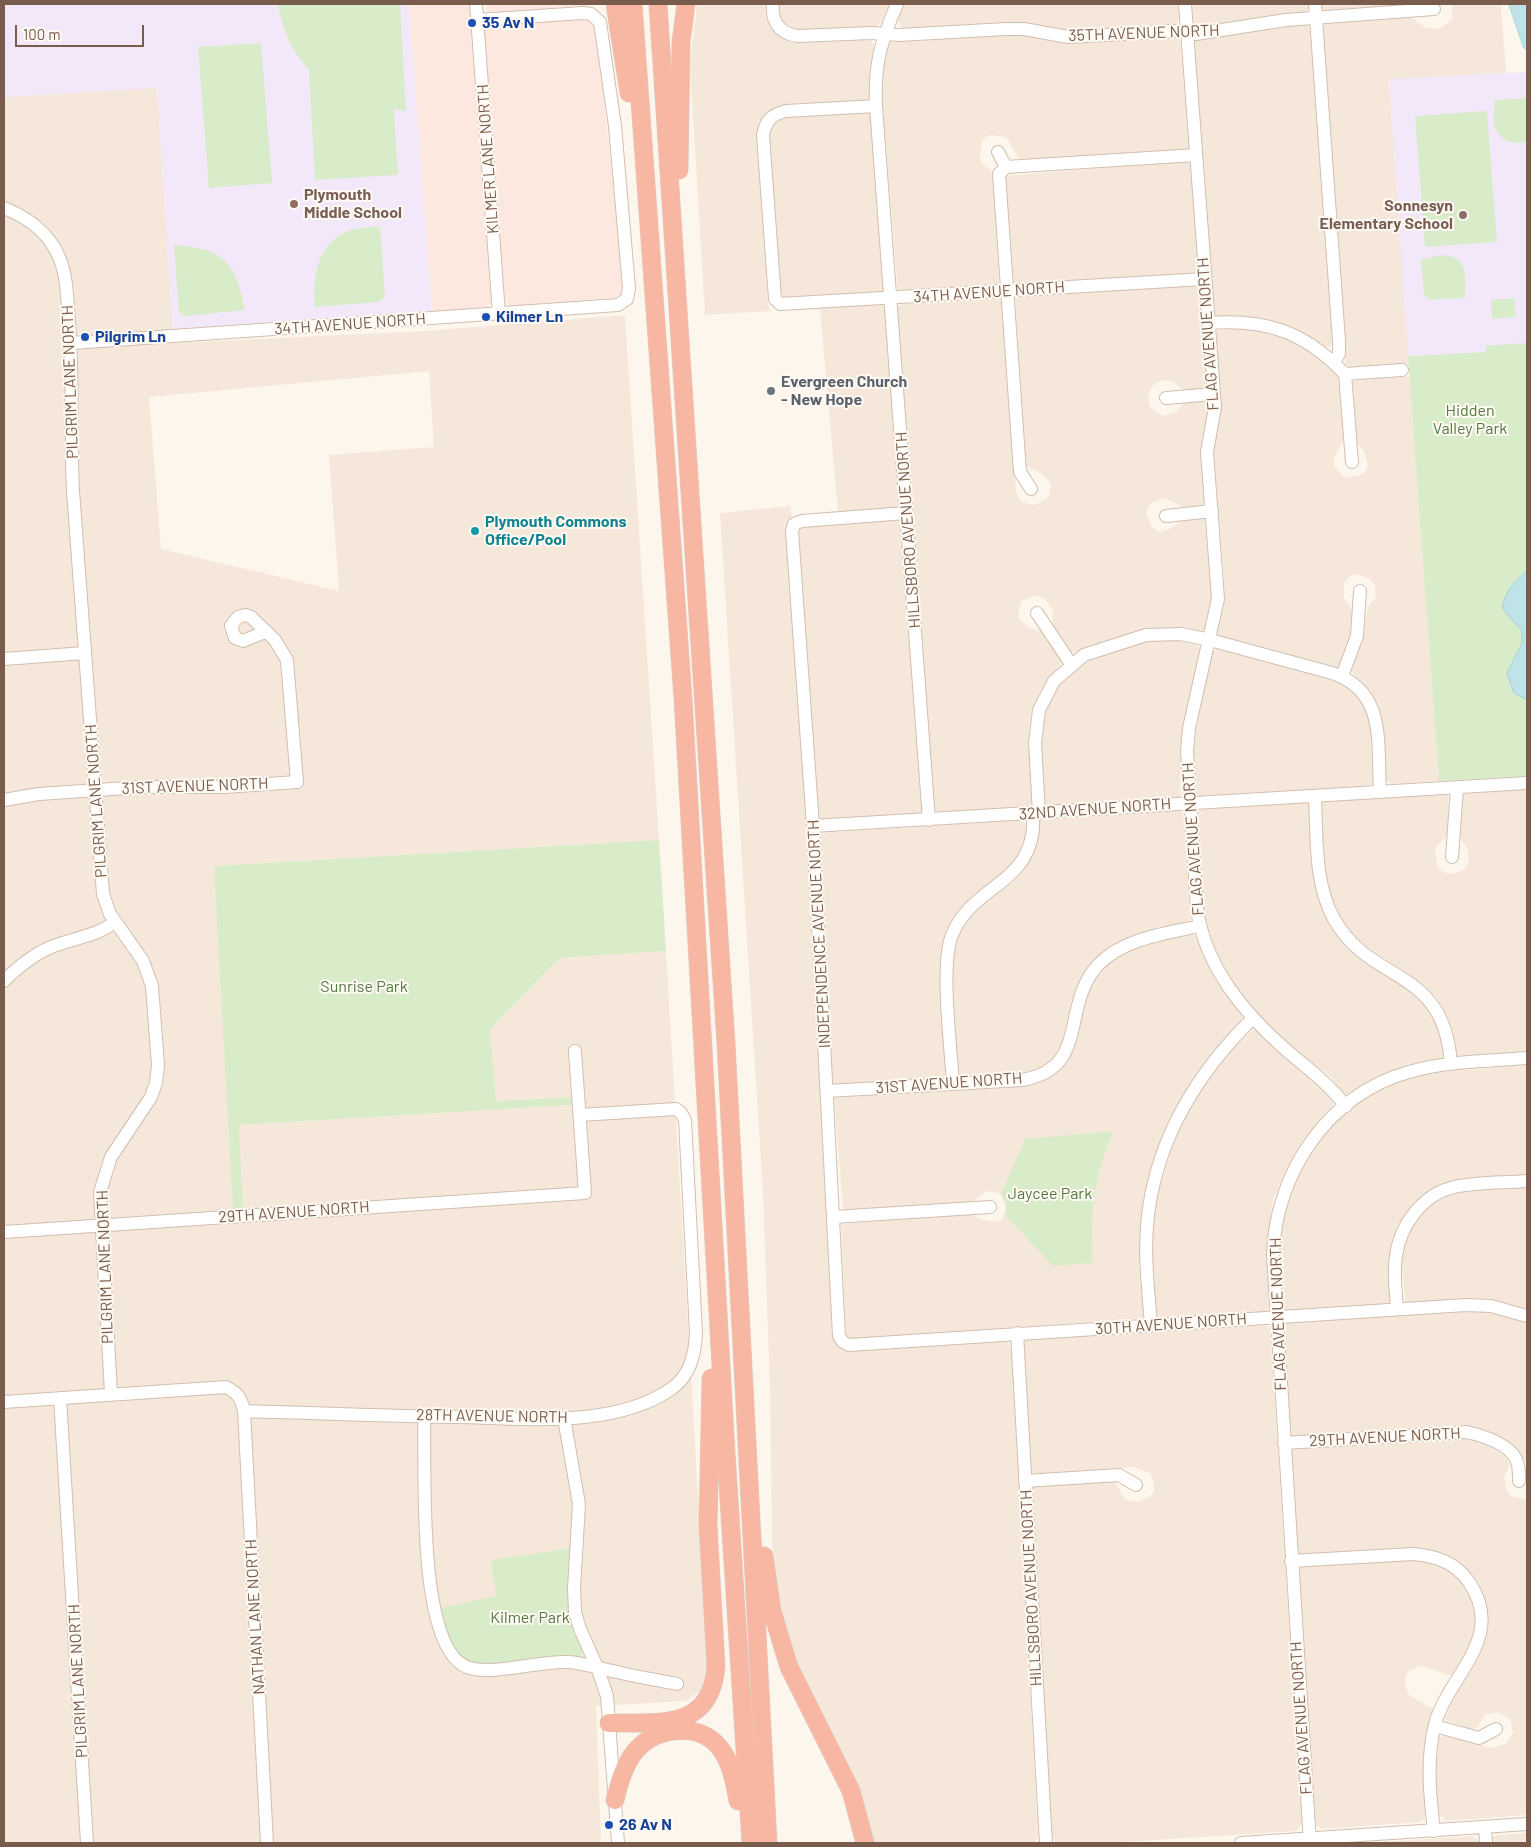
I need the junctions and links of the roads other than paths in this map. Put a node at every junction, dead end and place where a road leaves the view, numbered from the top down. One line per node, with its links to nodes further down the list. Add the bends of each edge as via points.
1 (476, 4): 12 (street, KILMER LANE NORTH)
2 (616, 4): 20 (highway)
3 (633, 4): 20 (highway)
4 (658, 4): 22 (highway)
5 (686, 4): 22 (highway, via 681,42)
6 (773, 4): 14 (street, via 776,25 789,35)
7 (897, 4): 14 (street, HILLSBORO AVENUE NORTH)
8 (1185, 4): 13 (street, FLAG AVENUE NORTH)
9 (1315, 4): 11 (street)
10 (1434, 9): 11 (street, 35TH AVENUE NORTH)
11 (1316, 18): 13 (street, 35TH AVENUE NORTH, via 1196,34); 28 (street, via 1339,341 1339,354)
12 (478, 20): 25 (street, KILMER LANE NORTH); 25 (street, 34TH AVENUE NORTH, via 583,13 597,18 602,28 612,106 629,288 627,299 618,305)
13 (1187, 32): 14 (street, 35TH AVENUE NORTH, via 1068,37 1024,29); 17 (street, FLAG AVENUE NORTH)
14 (884, 34): 15 (street, HILLSBORO AVENUE NORTH, via 875,76)
15 (876, 106): 24 (street, HILLSBORO AVENUE NORTH); 24 (street, 34TH AVENUE NORTH, via 776,113 767,120 763,136 774,299 780,304)
16 (998, 152): 18 (street)
17 (1196, 155): 18 (street); 21 (street, FLAG AVENUE NORTH)
18 (1006, 167): 23 (street, via 999,174)
19 (4, 208): 27 (street, PILGRIM LANE NORTH, via 37,227 59,256)
20 (649, 232): 73 (highway, via 686,738)
21 (1204, 280): 23 (street, 34TH AVENUE NORTH); 26 (street, FLAG AVENUE NORTH)
22 (676, 288): 86 (highway, via 706,721)
23 (1007, 291): 24 (street, 34TH AVENUE NORTH); 34 (street, via 1020,472)
24 (892, 298): 36 (street, HILLSBORO AVENUE NORTH)
25 (499, 314): 27 (street, 34TH AVENUE NORTH)
26 (1208, 323): 28 (street, via 1249,321 1272,326 1311,345); 31 (street, FLAG AVENUE NORTH)
27 (72, 343): 42 (street, PILGRIM LANE NORTH, via 71,452)
28 (1334, 362): 30 (street)
29 (1402, 370): 30 (street)
30 (1345, 374): 33 (street)
31 (1214, 394): 32 (street); 35 (street, FLAG AVENUE NORTH, via 1215,407 1207,452)
32 (1166, 398)
33 (1352, 462)
34 (1031, 489)
35 (1212, 511): 37 (street); 41 (street, FLAG AVENUE NORTH, via 1218,583)
36 (906, 513): 54 (street, HILLSBORO AVENUE NORTH); 55 (street, INDEPENDENCE AVENUE NORTH, via 794,524)
37 (1166, 516)
38 (1360, 591): 45 (street, via 1357,636)
39 (1037, 613): 44 (street)
40 (265, 632): 48 (street, 31ST AVENUE NORTH, via 276,640 288,660 297,782)
41 (1210, 640): 44 (street, via 1181,634 1146,635 1099,650); 45 (street); 52 (street, FLAG AVENUE NORTH, via 1189,728)
42 (85, 653): 43 (street); 48 (street, PILGRIM LANE NORTH)
43 (4, 659)
44 (1071, 664): 53 (street, via 1054,681 1039,710 1035,743)
45 (1342, 676): 49 (street, via 1358,686 1374,710)
46 (1527, 783): 47 (street, 32ND AVENUE NORTH)
47 (1456, 787): 49 (street, 32ND AVENUE NORTH); 56 (street)
48 (95, 790): 51 (street, 31ST AVENUE NORTH); 57 (street, PILGRIM LANE NORTH, via 103,894)
49 (1380, 791): 50 (street, 32ND AVENUE NORTH)
50 (1315, 796): 52 (street, 32ND AVENUE NORTH); 63 (street, via 1322,887 1335,921 1358,948 1422,991 1433,1003 1446,1031)
51 (4, 800)
52 (1189, 803): 53 (street, 32ND AVENUE NORTH); 58 (street, FLAG AVENUE NORTH, via 1194,890)
53 (1036, 813): 54 (street, 32ND AVENUE NORTH); 64 (street, via 1033,838 1022,863 966,912 951,937 946,970)
54 (929, 820): 55 (street, 32ND AVENUE NORTH)
55 (813, 826): 65 (street, INDEPENDENCE AVENUE NORTH)
56 (1452, 857)
57 (115, 922): 59 (street, via 90,936 33,956); 71 (street, PILGRIM LANE NORTH, via 143,961 152,986 158,1064 151,1097 106,1168 100,1192)
58 (1200, 926): 60 (street, FLAG AVENUE NORTH, via 1218,972); 64 (street, 31ST AVENUE NORTH, via 1130,943 1099,964 1081,993 1065,1053 1047,1072 1022,1080)
59 (4, 981)
60 (1252, 1018): 66 (street, FLAG AVENUE NORTH, via 1322,1078); 77 (street, via 1199,1079 1168,1142 1149,1208 1147,1277)
61 (575, 1051): 67 (street)
62 (1527, 1058): 63 (street)
63 (1451, 1064): 66 (street, via 1408,1072 1385,1081)
64 (953, 1084): 65 (street, 31ST AVENUE NORTH)
65 (827, 1091): 70 (street, INDEPENDENCE AVENUE NORTH)
66 (1346, 1106): 76 (street, FLAG AVENUE NORTH, via 1327,1124 1295,1165 1280,1202 1273,1233)
67 (580, 1115): 71 (street, 29TH AVENUE NORTH, via 585,1193); 85 (street, 28TH AVENUE NORTH, via 676,1109 682,1113 685,1120 696,1333 689,1368 671,1389 629,1408)
68 (1527, 1181): 74 (street, via 1454,1187 1428,1200 1416,1211 1398,1241 1395,1257)
69 (990, 1208): 70 (street)
70 (834, 1217): 79 (street, INDEPENDENCE AVENUE NORTH, via 840,1336)
71 (101, 1225): 72 (street, 29TH AVENUE NORTH); 80 (street, PILGRIM LANE NORTH)
72 (4, 1232)
73 (717, 1305): 95 (highway, via 712,1344 708,1525 716,1667 714,1684 708,1699 696,1712 683,1718); 108 (highway)
74 (1397, 1310): 75 (street, 30TH AVENUE NORTH, via 1483,1306); 76 (street, 30TH AVENUE NORTH)
75 (1527, 1316)
76 (1276, 1317): 77 (street, 30TH AVENUE NORTH); 87 (street, FLAG AVENUE NORTH)
77 (1151, 1325): 78 (street, 30TH AVENUE NORTH)
78 (1017, 1333): 79 (street, 30TH AVENUE NORTH, via 849,1345); 88 (street, HILLSBORO AVENUE NORTH)
79 (844, 1342)
80 (111, 1394): 81 (street); 83 (street, NATHAN LANE NORTH, via 226,1387 237,1392)
81 (60, 1398): 82 (street); 103 (street, PILGRIM LANE NORTH)
82 (4, 1402)
83 (244, 1410): 84 (street, 28TH AVENUE NORTH); 104 (street, NATHAN LANE NORTH)
84 (424, 1416): 85 (street, 28TH AVENUE NORTH); 92 (street, via 428,1571 434,1610 450,1654 462,1665 482,1670 547,1662)
85 (564, 1418): 92 (street, via 580,1504 575,1612)
86 (746, 1422): 109 (highway); 110 (highway, via 778,1634 795,1682 851,1791)
87 (1284, 1443): 89 (street, 29TH AVENUE NORTH, via 1467,1432 1496,1442 1511,1453 1518,1463); 91 (street, FLAG AVENUE NORTH)
88 (1025, 1481): 90 (street, via 1119,1474); 111 (street, HILLSBORO AVENUE NORTH)
89 (1519, 1481)
90 (1136, 1485)
91 (1291, 1561): 94 (street, via 1413,1554 1431,1556 1457,1568 1479,1603 1482,1628 1472,1656 1446,1695); 102 (street, FLAG AVENUE NORTH)
92 (597, 1667): 93 (street); 95 (street, via 607,1696)
93 (676, 1684)
94 (1435, 1726): 96 (street, via 1479,1738); 101 (street, via 1430,1754)
95 (610, 1729): 97 (highway); 98 (street)
96 (1496, 1729)
97 (668, 1732): 98 (highway, via 653,1736 631,1756 622,1774); 107 (highway, via 698,1733 723,1751 734,1774)
98 (616, 1808): 105 (street); 106 (street)
99 (1527, 1824): 100 (street)
100 (1484, 1827): 101 (street); 113 (street)
101 (1434, 1831): 102 (street)
102 (1310, 1841): 112 (street)
103 (87, 1843)
104 (267, 1843)
105 (618, 1843)
106 (626, 1843)
107 (745, 1843)
108 (751, 1843)
109 (768, 1843)
110 (865, 1843)
111 (1046, 1843)
112 (1241, 1843)
113 (1486, 1843)

